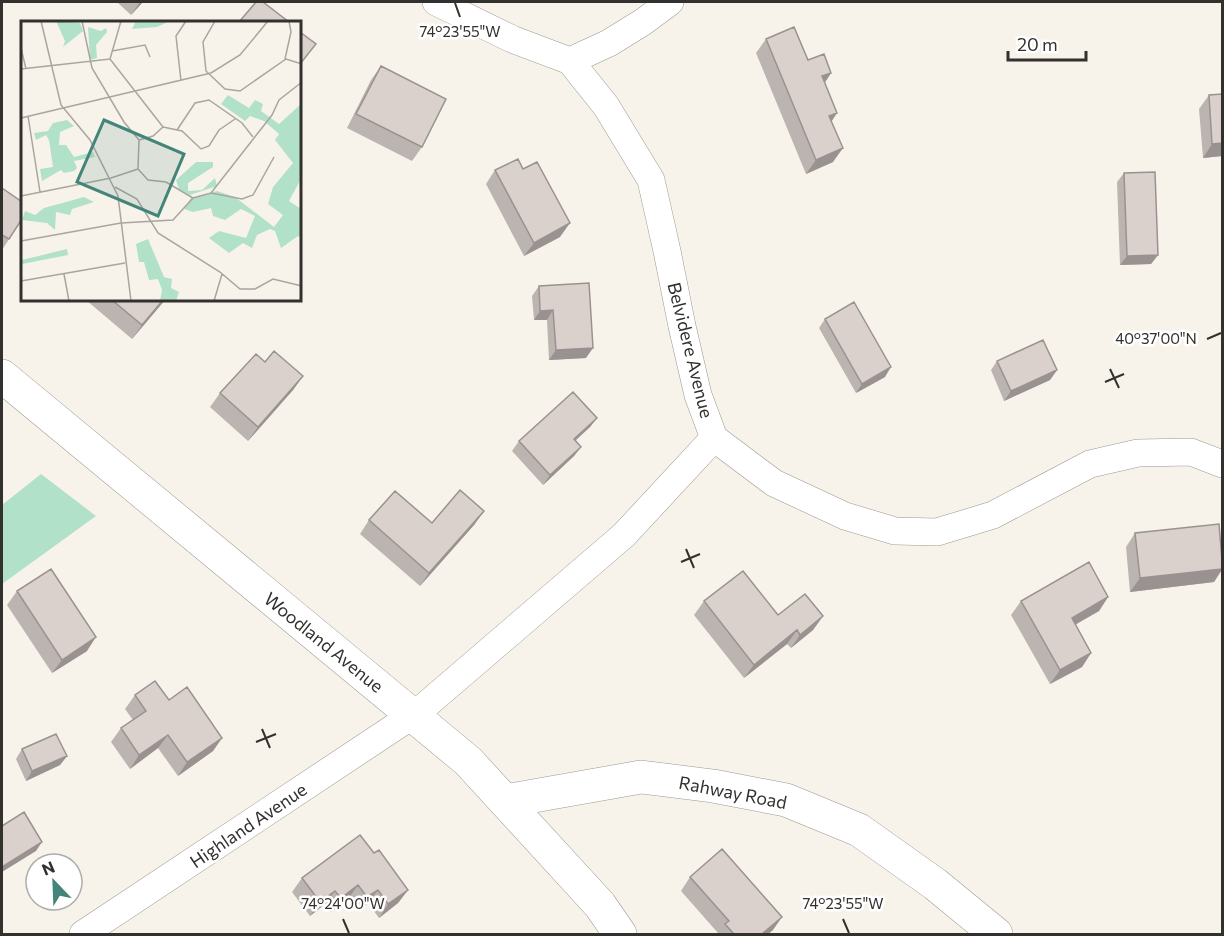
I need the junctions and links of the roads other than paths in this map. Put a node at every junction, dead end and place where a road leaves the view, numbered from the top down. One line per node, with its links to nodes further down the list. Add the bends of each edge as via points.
1 (436, 2): 3 (street, via 512,39)
2 (670, 2): 3 (street, via 643,22)
3 (570, 61): 5 (street, Belvidere Avenue, via 606,106 651,180 698,395)
4 (2, 376): 7 (street, Woodland Avenue)
5 (714, 438): 6 (street, via 774,483 845,516 895,531 937,532 993,515 1090,464 1138,453 1191,452); 7 (street, Belvidere Avenue, via 624,535)
6 (1222, 464)
7 (412, 715): 8 (street, Woodland Avenue, via 468,761); 9 (street, Highland Avenue)
8 (505, 801): 10 (street, Woodland Avenue, via 600,905); 11 (street, Rahway Road, via 641,777 786,800 859,830)
9 (84, 934)
10 (621, 934)
11 (996, 934)

